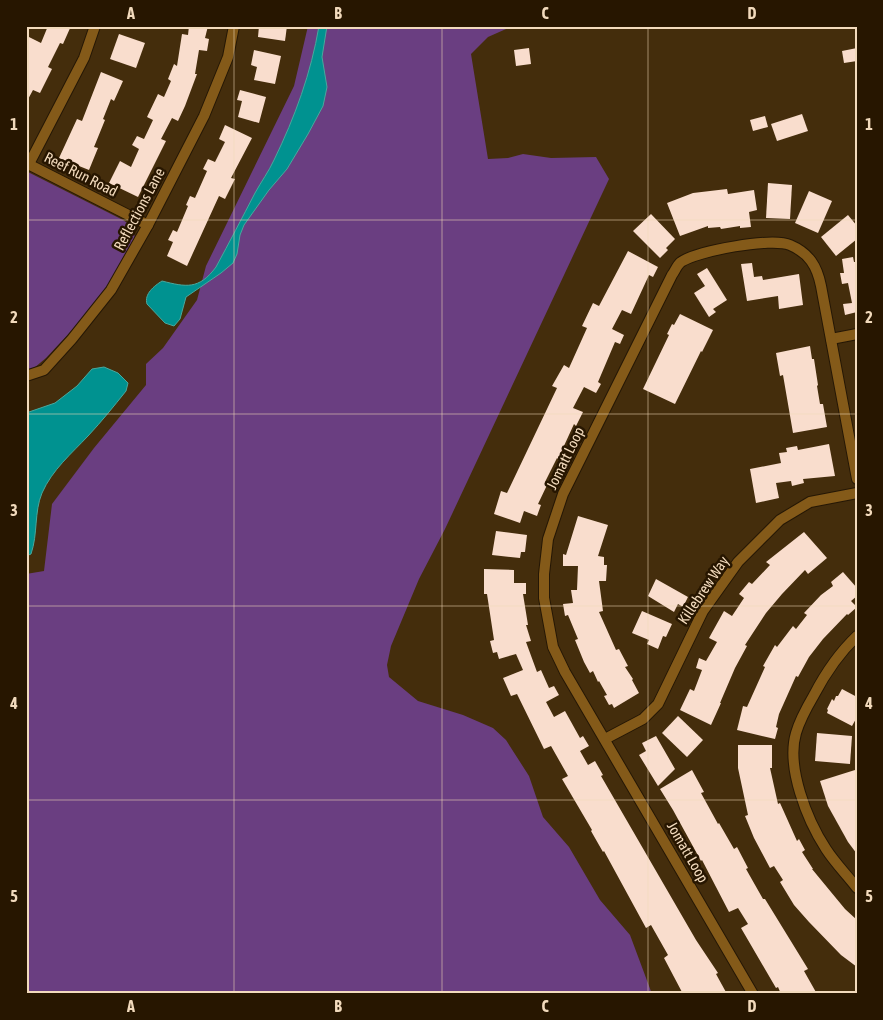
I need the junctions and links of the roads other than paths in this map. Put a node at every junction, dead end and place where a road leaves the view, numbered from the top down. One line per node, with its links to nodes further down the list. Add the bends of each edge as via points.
1 (95, 26): 3 (street, via 84,58)
2 (234, 26): 4 (street, Reflections Lane, via 228,57 204,116)
3 (27, 164): 4 (street, Reef Run Road)
4 (148, 225): 7 (street, Reflections Lane, via 106,297 44,370)
5 (857, 334): 6 (street)
6 (831, 339): 8 (street, Jomatt Loop); 11 (street, Jomatt Loop, via 818,271 808,256 790,245 768,242 702,253 679,264 672,275 564,494 552,524 546,555 544,598 553,647)
7 (26, 376)
8 (857, 479)
9 (857, 493): 11 (street, Killebrew Way, via 810,502 780,520 738,562 703,611 658,704 643,719)
10 (857, 636): 12 (street, via 828,669 803,714 796,735 793,762 803,804 826,848)
11 (605, 739): 13 (street, Jomatt Loop)
12 (857, 888)
13 (753, 994)

